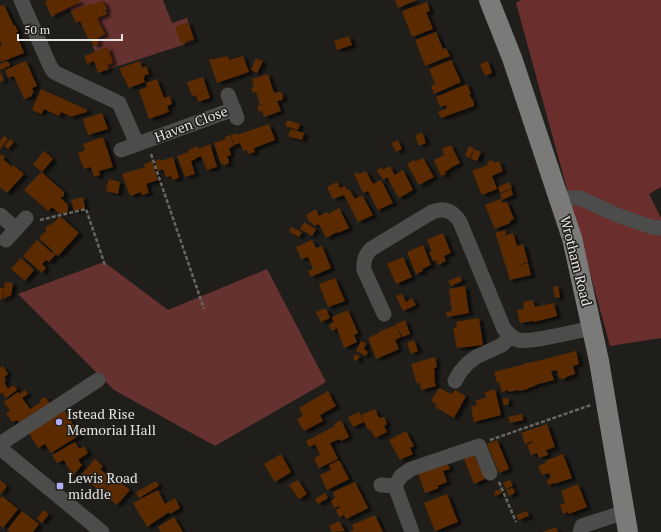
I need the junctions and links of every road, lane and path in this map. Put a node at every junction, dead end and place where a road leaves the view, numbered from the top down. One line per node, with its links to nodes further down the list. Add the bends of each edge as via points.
1 (21, 0): 4 (street, Haven Close, via 50,66 60,75 119,103)
2 (489, 0): 6 (main road, Wrotham Road, via 512,58)
3 (228, 95): 4 (street, Haven Close, via 235,114)
4 (142, 142): 5 (street, Haven Close); 11 (path)
5 (121, 150)
6 (559, 198): 9 (street, via 580,198 617,215); 13 (main road, Wrotham Road, via 572,238)
7 (0, 215): 8 (street)
8 (20, 227): 10 (path, via 86,209)
9 (661, 228)
10 (105, 266)
11 (204, 308)
12 (384, 314): 14 (street, via 384,297 364,270 363,264 367,253 432,212 445,210 452,212 460,222 504,329)
13 (592, 328): 14 (street, via 530,340 519,340); 17 (main road, Wrotham Road)
14 (511, 336): 16 (street, via 502,345 468,363)
15 (98, 380): 18 (street)
16 (455, 381)
17 (606, 400): 19 (path, via 485,441); 22 (main road, Wrotham Road)
18 (0, 444)
19 (479, 446): 21 (street); 25 (street, via 411,469 392,483)
20 (0, 448): 24 (street)
21 (490, 473): 23 (path, via 496,474)
22 (625, 512): 26 (street, via 588,523 582,526); 27 (main road, Wrotham Road)
23 (516, 522)
24 (102, 532)
25 (412, 532)
26 (580, 532)
27 (628, 532)

